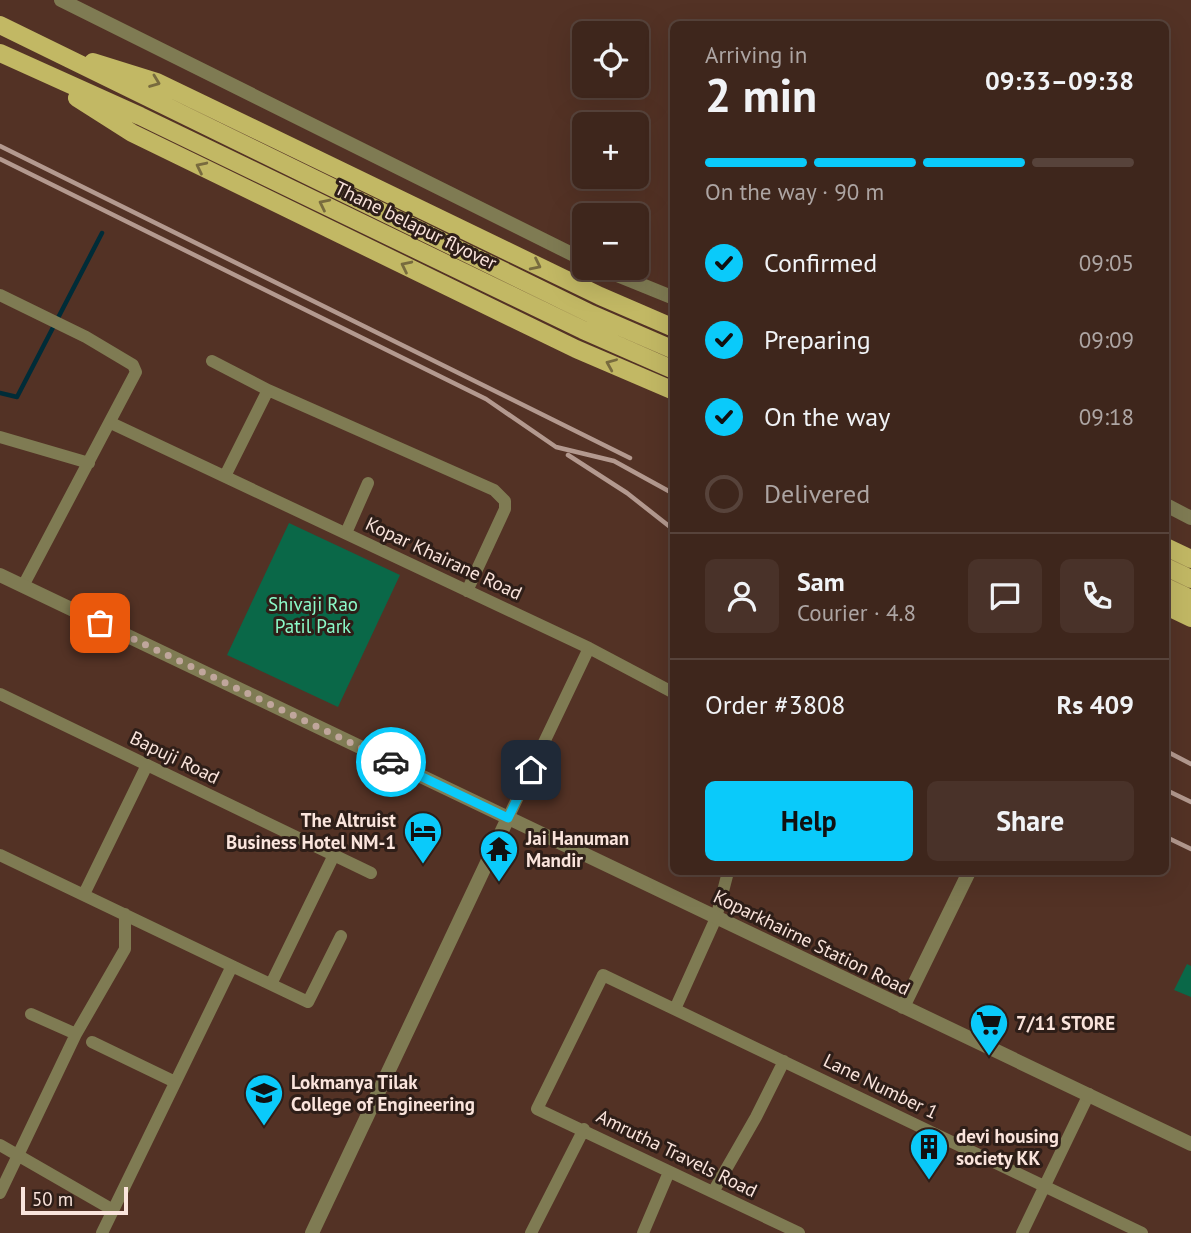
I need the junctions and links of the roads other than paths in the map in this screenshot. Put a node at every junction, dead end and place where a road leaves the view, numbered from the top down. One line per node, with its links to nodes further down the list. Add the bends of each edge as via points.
1 (61, 0): 6 (street)
2 (3, 24): 3 (main road)
3 (43, 46): 10 (main road, one-way to 10, via 157,82); 11 (main road, Thane belapur flyover)
4 (0, 53): 5 (main road)
5 (32, 68): 13 (main road, Thane belapur flyover, one-way to 5); 14 (main road, one-way to 5, via 576,349 132,133)
6 (572, 254)
7 (630, 280): 9 (street)
8 (0, 295): 16 (street, via 133,365 136,372)
9 (670, 296)
10 (670, 326)
11 (670, 348)
12 (212, 361): 15 (street)
13 (670, 368)
14 (670, 389)
15 (268, 390): 19 (street); 31 (street, via 501,495 505,509)
16 (111, 423): 18 (street); 19 (street, Kopar Khairane Road)
17 (0, 437): 18 (street)
18 (89, 463): 29 (street)
19 (225, 476): 23 (street, Kopar Khairane Road)
20 (368, 483): 23 (street)
21 (1169, 507): 22 (street)
22 (1191, 518)
23 (346, 533): 31 (street, Kopar Khairane Road)
24 (1169, 548): 25 (main road)
25 (1191, 559)
26 (1169, 568): 28 (main road)
27 (0, 575): 29 (street, Koparkhairne Station Road)
28 (1191, 579)
29 (23, 586): 39 (street, Koparkhairne Station Road)
30 (1169, 588): 32 (main road)
31 (467, 591): 35 (street, Kopar Khairane Road)
32 (1191, 599)
33 (1169, 607): 34 (main road)
34 (1191, 618)
35 (589, 648): 36 (street, Kopar Khairane Road); 39 (street)
36 (670, 691)
37 (0, 694): 38 (street, Bapuji Road)
38 (147, 765): 41 (street, Bapuji Road); 45 (street)
39 (508, 818): 47 (street, Koparkhairne Station Road); 70 (street)
40 (0, 855): 45 (street)
41 (334, 855): 42 (street, Bapuji Road); 50 (street)
42 (371, 873)
43 (727, 875): 47 (street)
44 (969, 875): 51 (street)
45 (84, 894): 46 (street)
46 (125, 914): 49 (street); 54 (street, via 125,949)
47 (716, 918): 51 (street, Koparkhairne Station Road); 52 (street)
48 (341, 936): 50 (street, via 309,1002)
49 (232, 966): 50 (street); 57 (street)
50 (271, 985)
51 (903, 1007): 58 (street, Koparkhairne Station Road)
52 (675, 1009): 56 (street, Lane Number 1); 59 (street, Lane Number 1, via 603,975)
53 (31, 1014): 54 (street)
54 (76, 1034): 63 (street)
55 (92, 1042): 57 (street)
56 (784, 1061): 65 (street, Lane Number 1); 66 (street)
57 (175, 1083): 68 (street)
58 (1089, 1094): 61 (street, Koparkhairne Station Road); 65 (street)
59 (537, 1109): 60 (street, Amrutha Travels Road)
60 (584, 1129): 64 (street, Amrutha Travels Road); 71 (street)
61 (1191, 1144)
62 (0, 1145): 63 (street)
63 (17, 1154): 67 (street); 68 (street)
64 (669, 1172): 66 (street, Amrutha Travels Road); 72 (street)
65 (1044, 1186): 74 (street); 75 (street, Lane Number 1)
66 (713, 1192): 73 (street, Amrutha Travels Road)
67 (0, 1193)
68 (113, 1210): 69 (street)
69 (102, 1233)
70 (312, 1233)
71 (531, 1233)
72 (643, 1233)
73 (799, 1233)
74 (1022, 1233)
75 (1142, 1233)

